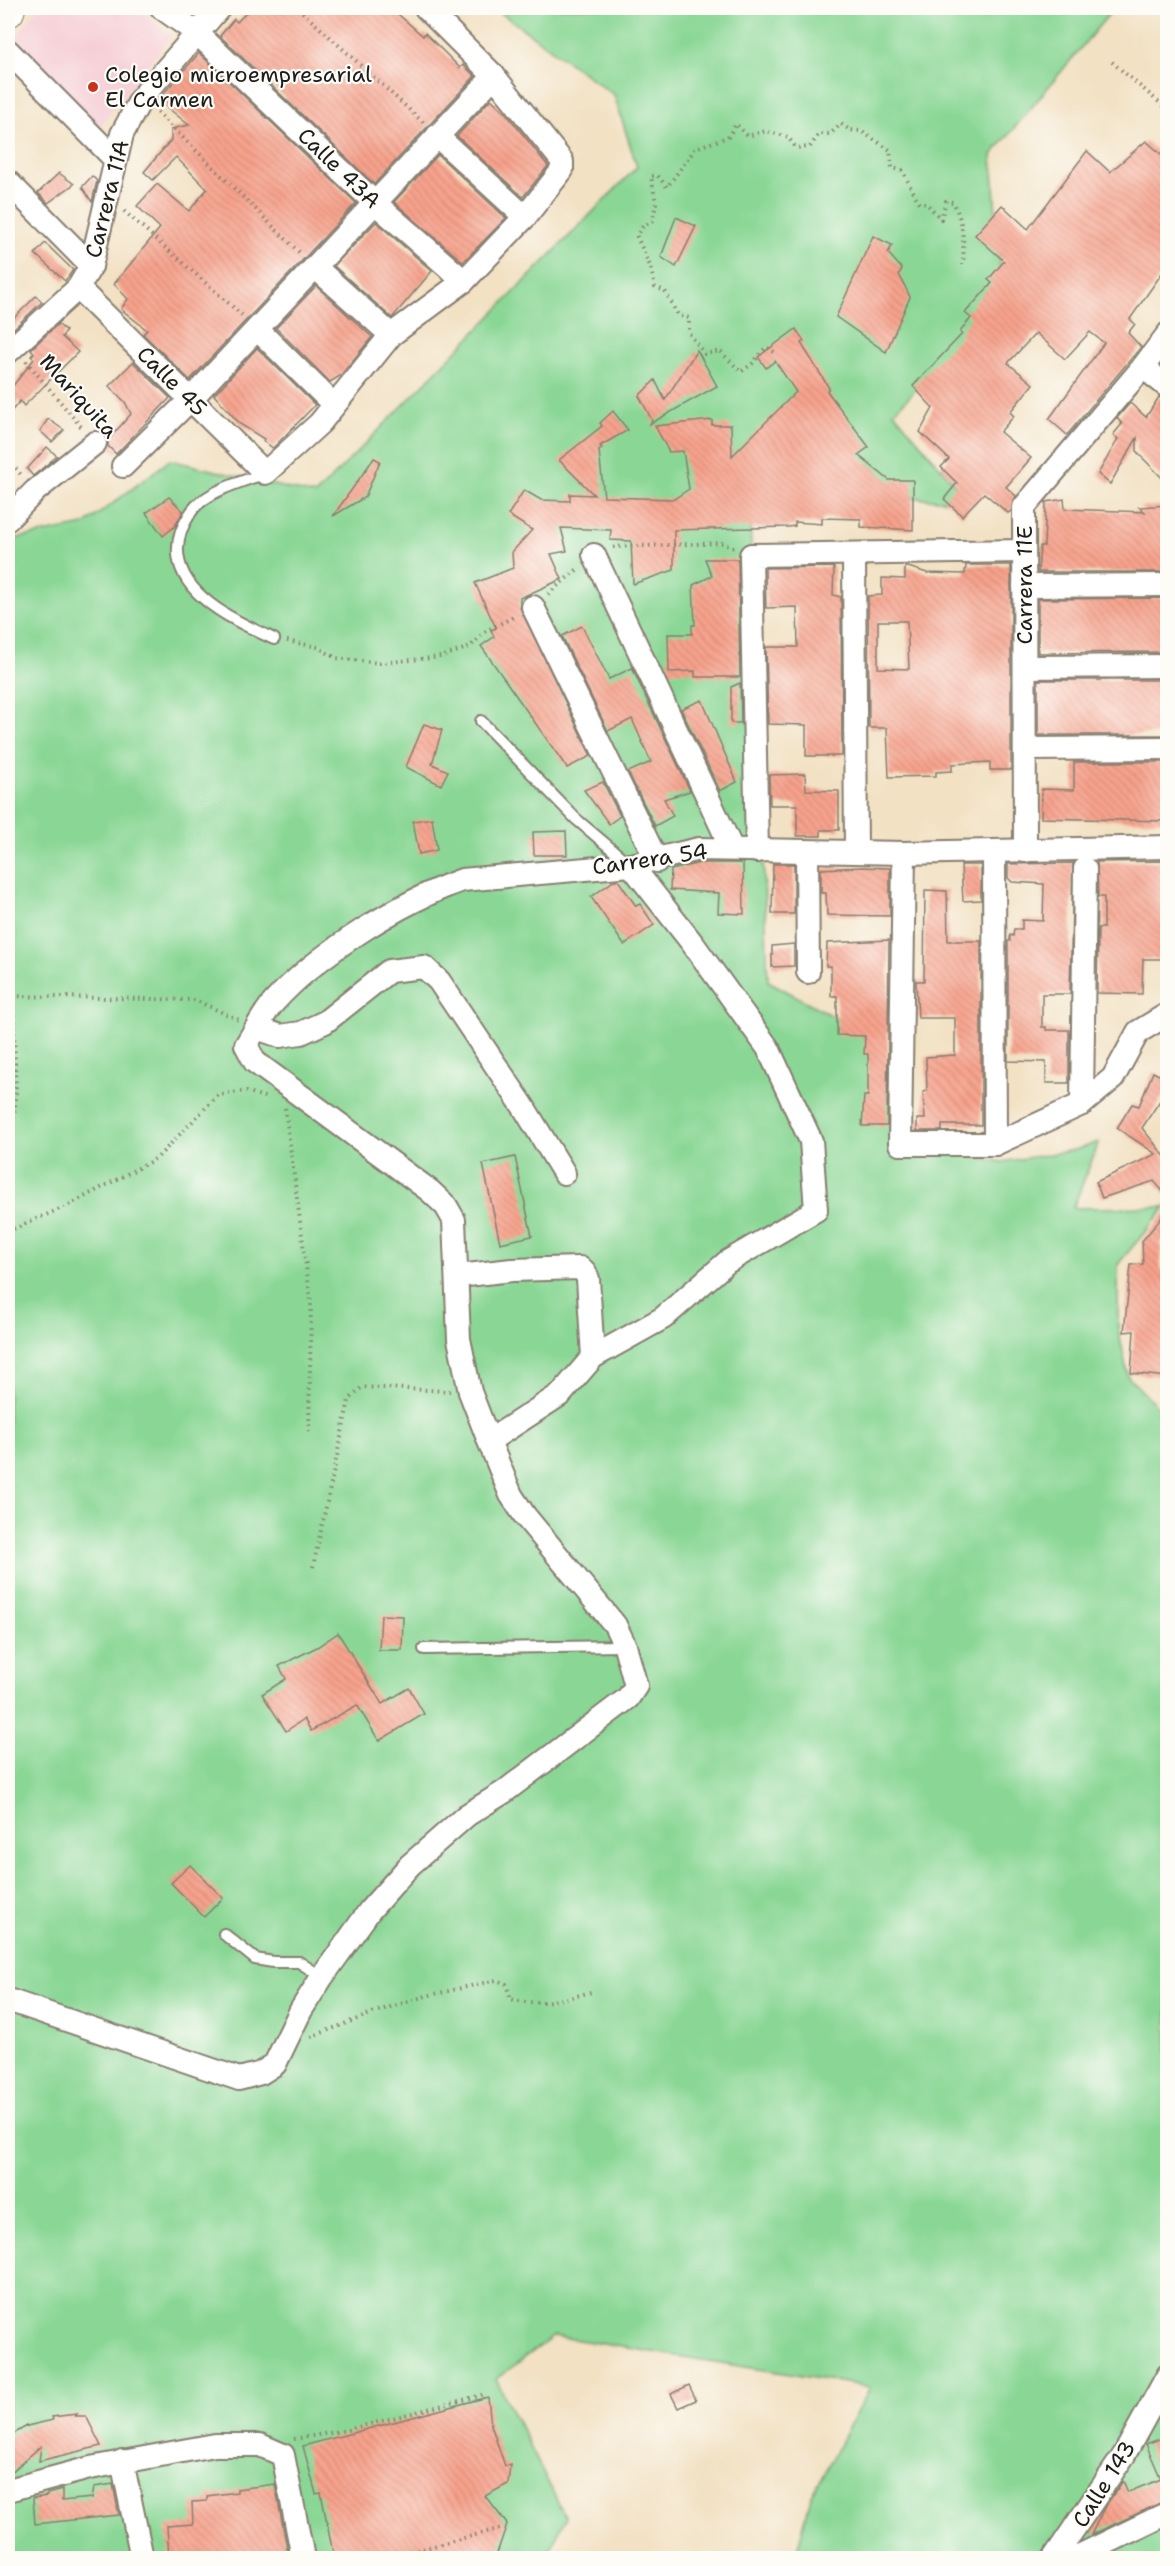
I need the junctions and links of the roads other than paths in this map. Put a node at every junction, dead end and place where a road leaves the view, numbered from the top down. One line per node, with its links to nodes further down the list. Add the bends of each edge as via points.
1 (162, 8): 4 (street, Calle 43A)
2 (219, 8): 4 (street, Carrera 11A)
3 (426, 8): 6 (street)
4 (198, 33): 8 (street, Carrera 11A, via 142,97 122,134); 10 (street, Calle 43A)
5 (8, 51): 8 (street)
6 (494, 76): 7 (street); 11 (street, via 562,161 562,170)
7 (438, 136): 10 (street); 11 (street)
8 (115, 159): 12 (street, Carrera 11A)
9 (8, 182): 12 (street)
10 (375, 203): 13 (street); 14 (street, Calle 43A)
11 (525, 217): 14 (street)
12 (91, 266): 15 (street, Carrera 11A)
13 (315, 267): 16 (street); 18 (street)
14 (464, 281): 18 (street)
15 (78, 288): 19 (street, Carrera 11A); 22 (street, Calle 45)
16 (257, 329): 22 (street); 23 (street)
17 (1167, 334): 20 (street, Carrera 11E)
18 (392, 335): 23 (street)
19 (10, 350)
20 (1143, 367): 21 (street); 28 (street, Carrera 11E, via 1024,507)
21 (1167, 387)
22 (191, 399): 25 (street); 26 (street, Calle 45)
23 (333, 404): 26 (street, via 299,444)
24 (95, 442): 27 (street)
25 (123, 466)
26 (265, 473): 34 (lane, via 216,492 196,505 184,522 177,544 181,567 194,590 234,620)
27 (8, 519)
28 (1024, 551): 30 (street); 32 (street, Carrera 11E)
29 (594, 555): 41 (street)
30 (854, 555): 42 (street, via 751,555); 44 (street)
31 (1167, 585): 32 (street)
32 (1024, 586): 36 (street, Carrera 11E)
33 (533, 607): 48 (street)
34 (274, 639)
35 (1167, 666): 36 (street)
36 (1025, 667): 39 (street, Carrera 11E)
37 (481, 721): 49 (lane, via 576,819)
38 (1167, 748): 39 (street)
39 (1025, 749): 43 (street, Carrera 11E)
40 (1167, 848): 43 (street, Carrera 54)
41 (732, 849): 42 (street, Carrera 54); 48 (street, Carrera 54, via 699,849)
42 (757, 851): 46 (street, Carrera 54)
43 (1025, 851): 45 (street, Carrera 54)
44 (856, 852): 46 (street, Carrera 54); 47 (street, Carrera 54)
45 (994, 852): 47 (street, Carrera 54); 55 (street)
46 (807, 853): 51 (street)
47 (904, 853): 55 (street, via 900,1144)
48 (657, 861): 49 (street, Carrera 54)
49 (631, 865): 53 (street, Carrera 54, via 462,880 440,888 344,941 273,1002); 58 (street, via 768,1048 811,1142 816,1210 727,1262 663,1318)
50 (1085, 869): 54 (street)
51 (808, 972)
52 (1167, 1014): 54 (street, via 1138,1032 1113,1078)
53 (257, 1028): 56 (street, via 280,1036 301,1033 325,1022 390,971 424,967 445,990); 57 (street, Carrera 54, via 246,1045 255,1062 446,1206 454,1220)
54 (1082, 1104): 55 (street)
55 (995, 1144)
56 (564, 1173)
57 (458, 1276): 58 (street, via 580,1268 588,1279); 59 (street, via 459,1340 470,1392)
58 (593, 1357): 59 (street, via 561,1394)
59 (489, 1441): 60 (street, via 511,1495 615,1625)
60 (625, 1646): 61 (lane); 63 (street, via 636,1686 628,1698 504,1792 467,1815 410,1865 370,1910)
61 (424, 1649)
62 (224, 1934): 63 (lane, via 255,1959 299,1962)
63 (322, 1977): 64 (street, via 275,2064 239,2079)
64 (8, 2000)
65 (1167, 2375): 71 (street, Calle 143, via 1124,2456)
66 (122, 2461): 67 (street); 69 (street); 70 (street, via 215,2445 260,2445 283,2456)
67 (8, 2490)
68 (1167, 2513): 72 (street)
69 (142, 2559)
70 (303, 2559)
71 (1054, 2559)
72 (1074, 2559)

